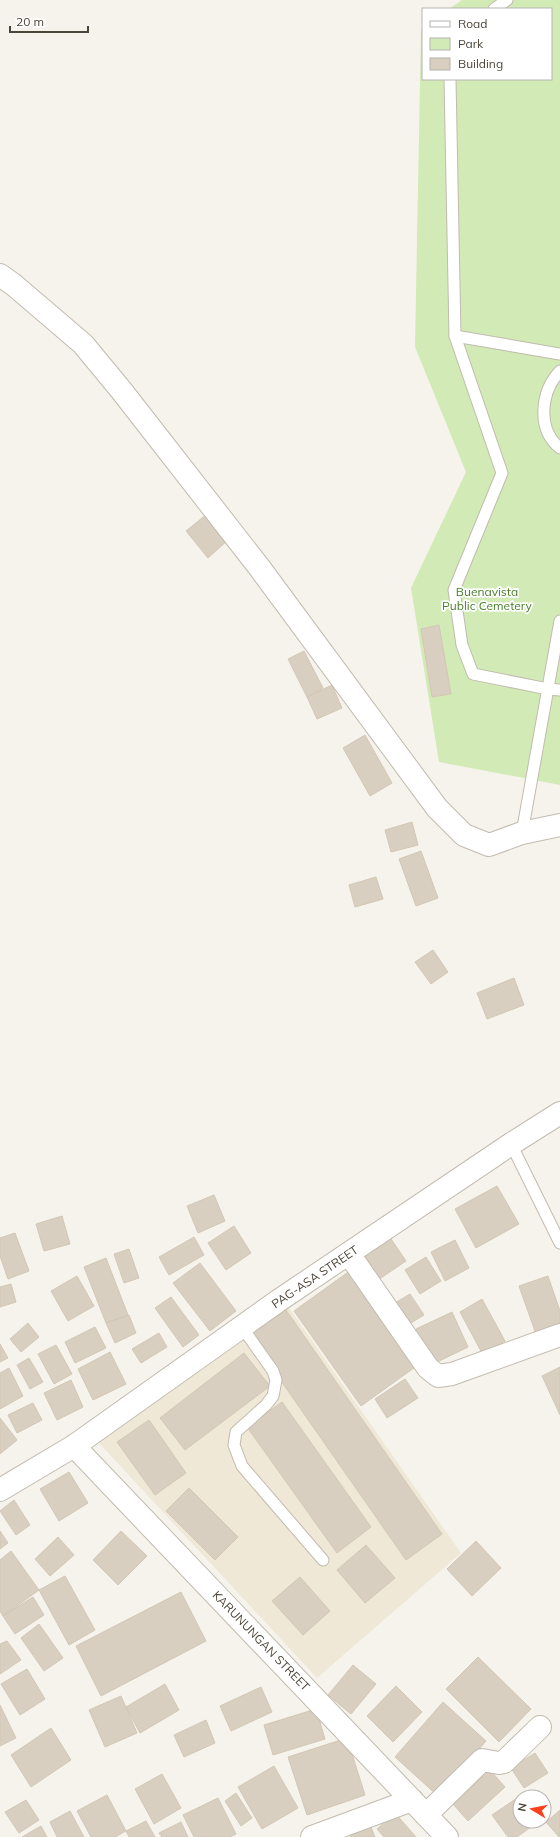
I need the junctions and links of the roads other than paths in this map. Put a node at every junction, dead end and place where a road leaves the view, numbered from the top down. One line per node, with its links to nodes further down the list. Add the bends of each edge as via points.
1 (507, 0): 2 (lane)
2 (495, 8)
3 (450, 80): 5 (lane)
4 (0, 275): 13 (street, via 83,344 122,390 259,567 437,808 464,835 489,845)
5 (455, 336): 6 (lane); 10 (lane, via 502,473 454,590 462,645 473,674)
6 (560, 354)
7 (560, 371): 8 (lane, via 552,380 545,396 543,414 548,431)
8 (560, 448)
9 (560, 621): 10 (lane)
10 (548, 689): 11 (lane); 13 (lane)
11 (560, 690)
12 (560, 825): 13 (street)
13 (522, 833)
14 (560, 1113): 15 (street, PAG-ASA STREET)
15 (511, 1144): 16 (lane); 17 (street, PAG-ASA STREET)
16 (560, 1243)
17 (349, 1254): 18 (street, PAG-ASA STREET); 19 (street, via 428,1368 438,1376 452,1374)
18 (242, 1327): 20 (street, PAG-ASA STREET); 22 (lane, via 273,1371 276,1380 273,1396 236,1432 234,1445 242,1466)
19 (560, 1335)
20 (74, 1446): 21 (street, PAG-ASA STREET); 24 (street, KARUNUNGAN STREET)
21 (0, 1490)
22 (323, 1560)
23 (540, 1727): 24 (street, via 504,1762 482,1760)
24 (419, 1808): 25 (street); 26 (street, KARUNUNGAN STREET)
25 (312, 1837)
26 (447, 1837)

